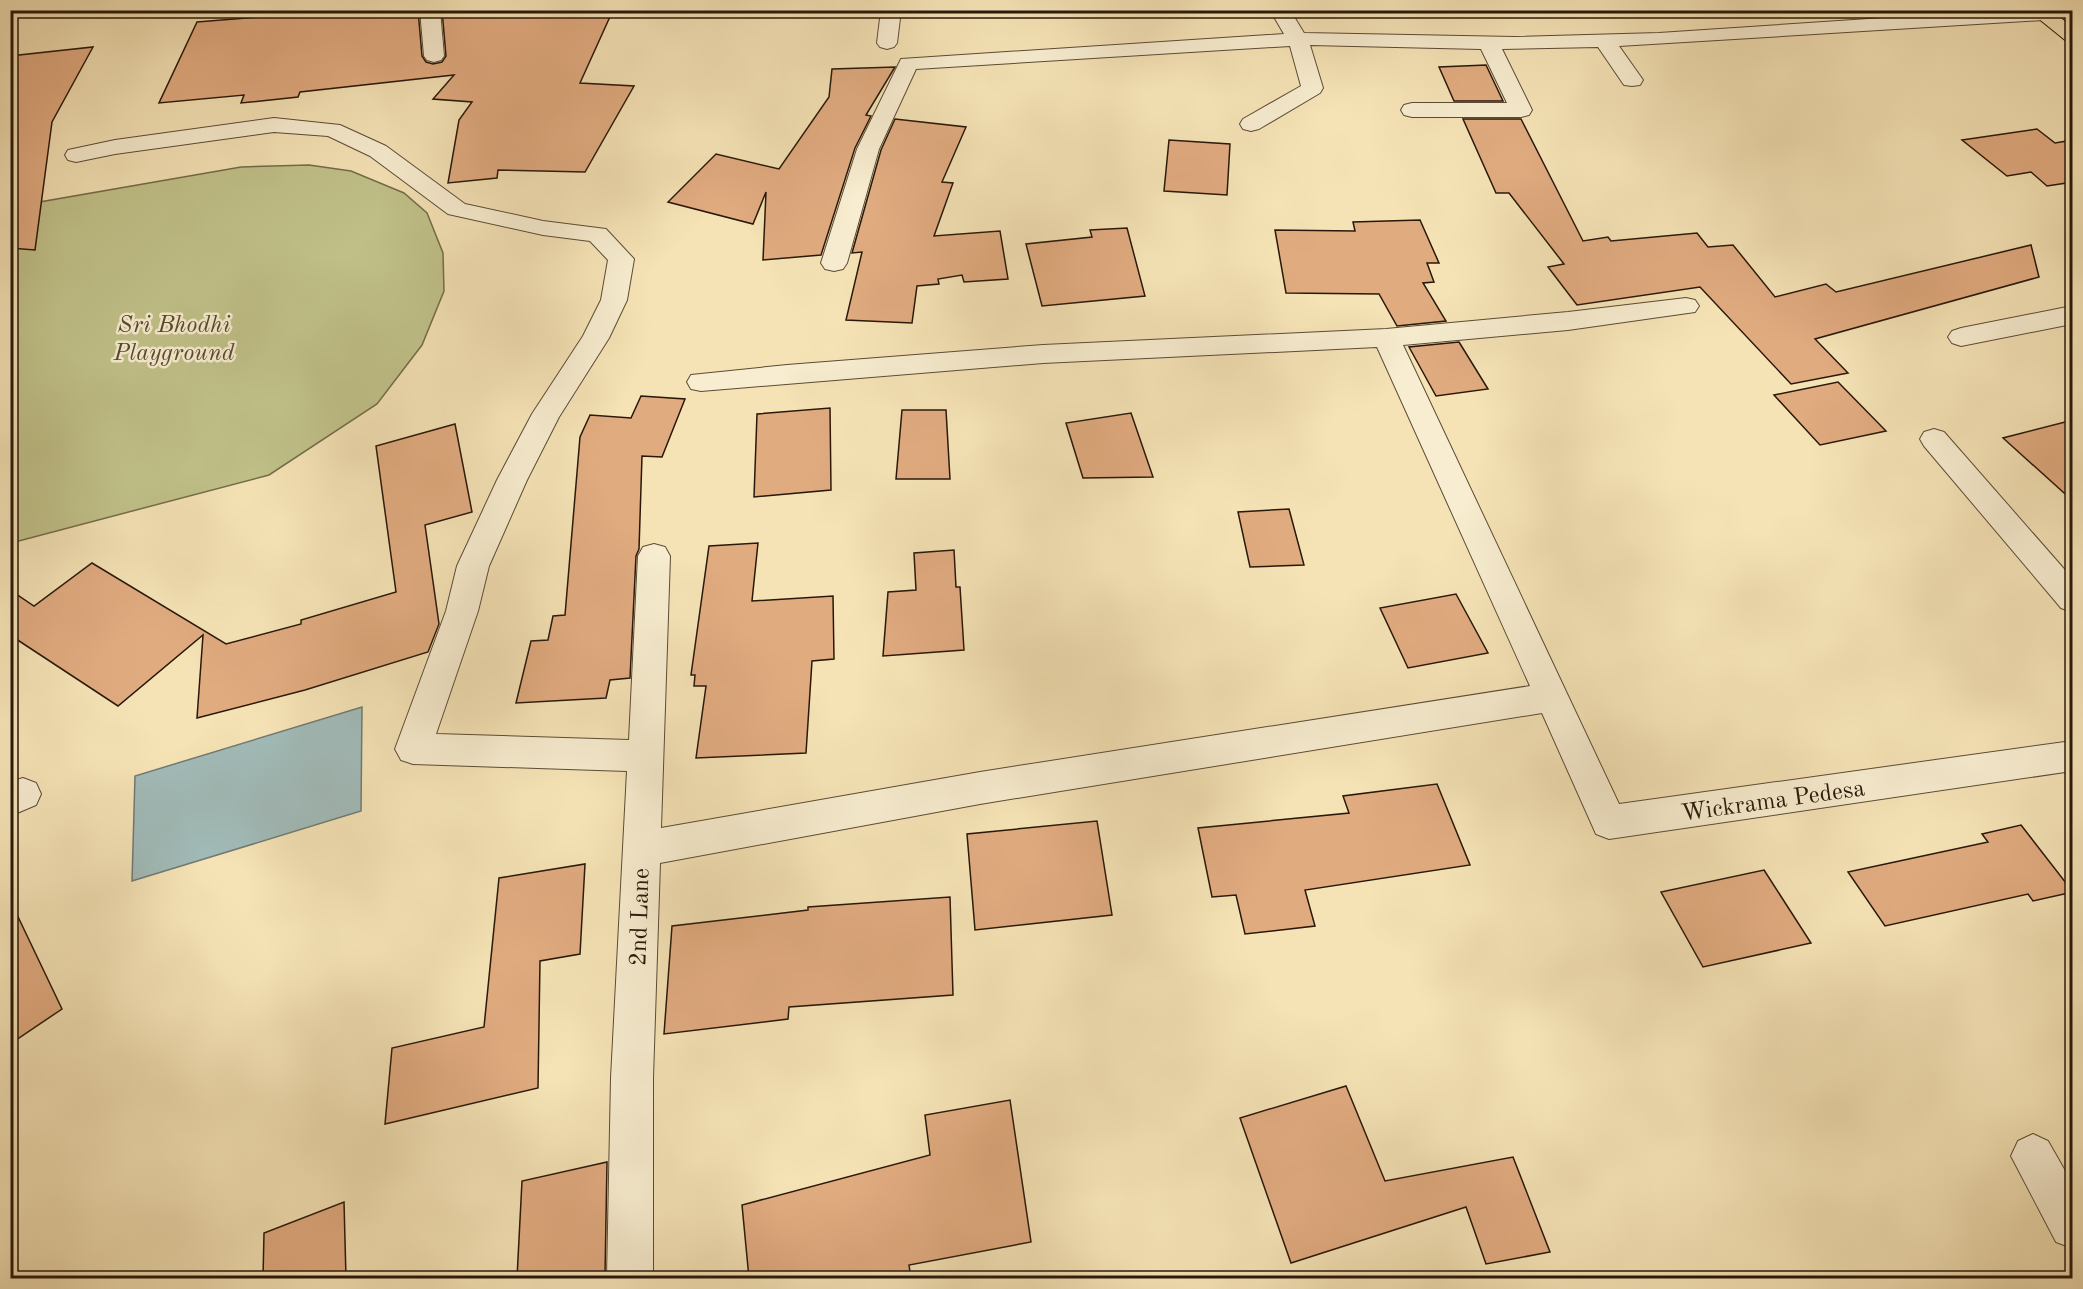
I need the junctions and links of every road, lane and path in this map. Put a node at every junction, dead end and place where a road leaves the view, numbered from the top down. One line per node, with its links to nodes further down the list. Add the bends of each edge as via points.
1 (430, 10): 10 (street)
2 (891, 10): 9 (street)
3 (1280, 10): 6 (street)
4 (2041, 12): 5 (highway); 7 (street, via 1853,28)
5 (2073, 36)
6 (1298, 39): 8 (street); 13 (street, via 1312,88); 15 (street, via 908,63 868,149)
7 (1604, 40): 8 (street); 11 (street)
8 (1489, 42): 12 (street, via 1521,110)
9 (887, 43)
10 (434, 56)
11 (1632, 80)
12 (1412, 110)
13 (1251, 124)
14 (76, 155): 25 (street, via 274,125 332,130 378,151 457,210 543,228 597,234 621,259 614,300 596,338 546,414 472,566 462,611 413,749)
15 (834, 263)
16 (1686, 306): 18 (street)
17 (2073, 315): 19 (street)
18 (1386, 338): 20 (street, via 1206,344); 24 (street)
19 (1961, 338)
20 (701, 382)
21 (1934, 439): 23 (street)
22 (654, 556): 25 (street, 2nd Lane)
23 (2073, 599)
24 (1553, 698): 26 (street, Wickrama Pedesa, via 1608,822); 27 (street, via 980,788)
25 (646, 756): 27 (street, 2nd Lane)
26 (2073, 756)
27 (642, 849): 30 (street, 2nd Lane, via 632,1078)
28 (2033, 1156): 29 (street)
29 (2073, 1226)
30 (630, 1278)

